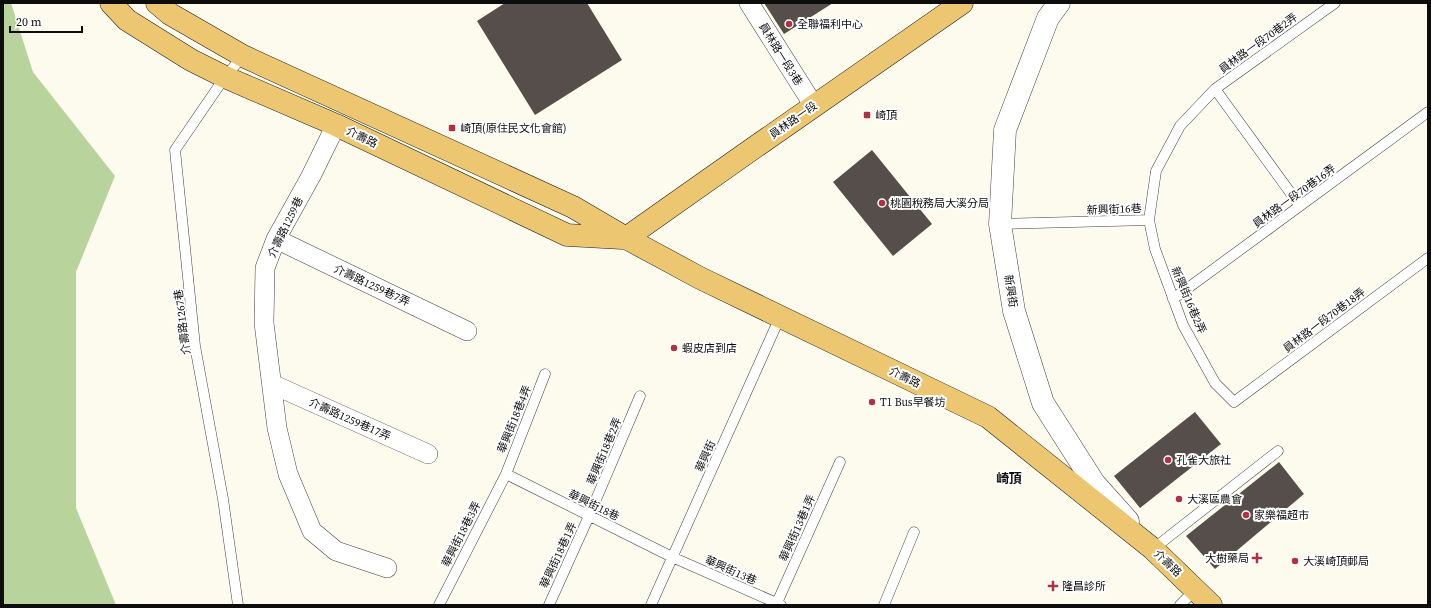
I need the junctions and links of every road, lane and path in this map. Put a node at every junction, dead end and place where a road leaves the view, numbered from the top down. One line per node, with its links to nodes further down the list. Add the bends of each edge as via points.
1 (111, 3): 8 (main road, 介壽路, via 127,20 191,60)
2 (157, 3): 7 (main road, 介壽路, via 170,14)
3 (749, 3): 10 (street, 員林路一段3巷)
4 (962, 3): 10 (main road, 員林路一段)
5 (1058, 3): 15 (street, 新興街, via 1048,18 1006,130)
6 (1335, 3): 9 (lane, 員林路一段70巷2弄)
7 (243, 56): 8 (lane, 介壽路1267巷); 16 (main road, 介壽路, via 573,207)
8 (225, 77): 12 (main road, 介壽路); 37 (lane, 介壽路1267巷, via 175,150 196,346 224,499)
9 (1215, 89): 13 (lane); 14 (lane, 新興街16巷, via 1180,126 1156,171)
10 (814, 106): 16 (main road, 員林路一段)
11 (1428, 112): 13 (lane, 員林路一段70巷16弄)
12 (336, 125): 16 (main road, 介壽路, via 567,235); 17 (street, 介壽路1259巷)
13 (1300, 206): 19 (lane, 員林路一段70巷16弄)
14 (1149, 220): 15 (lane, 新興街16巷); 19 (lane, 新興街16巷2弄, via 1155,249)
15 (1000, 224): 32 (street, 新興街, via 1014,311 1042,403 1094,483)
16 (626, 238): 20 (main road, 介壽路)
17 (276, 240): 21 (street, 介壽路1259巷7弄); 23 (street, 介壽路1259巷, via 265,268 264,323)
18 (1428, 258): 25 (lane, 員林路一段70巷18弄)
19 (1174, 299): 25 (lane, 新興街16巷2弄, via 1183,325 1215,383)
20 (780, 317): 32 (main road, 介壽路, via 988,417); 33 (lane, 華興街)
21 (467, 331)
22 (545, 374): 29 (lane, 華興街18巷4弄)
23 (272, 384): 27 (street, 介壽路1259巷17弄); 34 (street, 介壽路1259巷, via 277,428 288,474 312,531 336,551)
24 (640, 396): 30 (lane, 華興街18巷2弄)
25 (1234, 402)
26 (1278, 451): 32 (lane)
27 (428, 454)
28 (840, 462): 36 (lane, 華興街13巷1弄)
29 (506, 474): 30 (lane, 華興街18巷); 38 (lane, 華興街18巷3弄)
30 (589, 516): 33 (lane, 華興街18巷); 39 (lane, 華興街18巷1弄)
31 (914, 532): 41 (lane)
32 (1153, 549): 35 (main road, 介壽路)
33 (672, 557): 36 (lane, 華興街13巷); 40 (lane, 華興街)
34 (387, 568)
35 (1195, 590): 42 (lane); 43 (main road, 介壽路)
36 (778, 604)
37 (238, 605)
38 (439, 605)
39 (548, 605)
40 (651, 605)
41 (884, 605)
42 (1180, 605)
43 (1212, 605)

